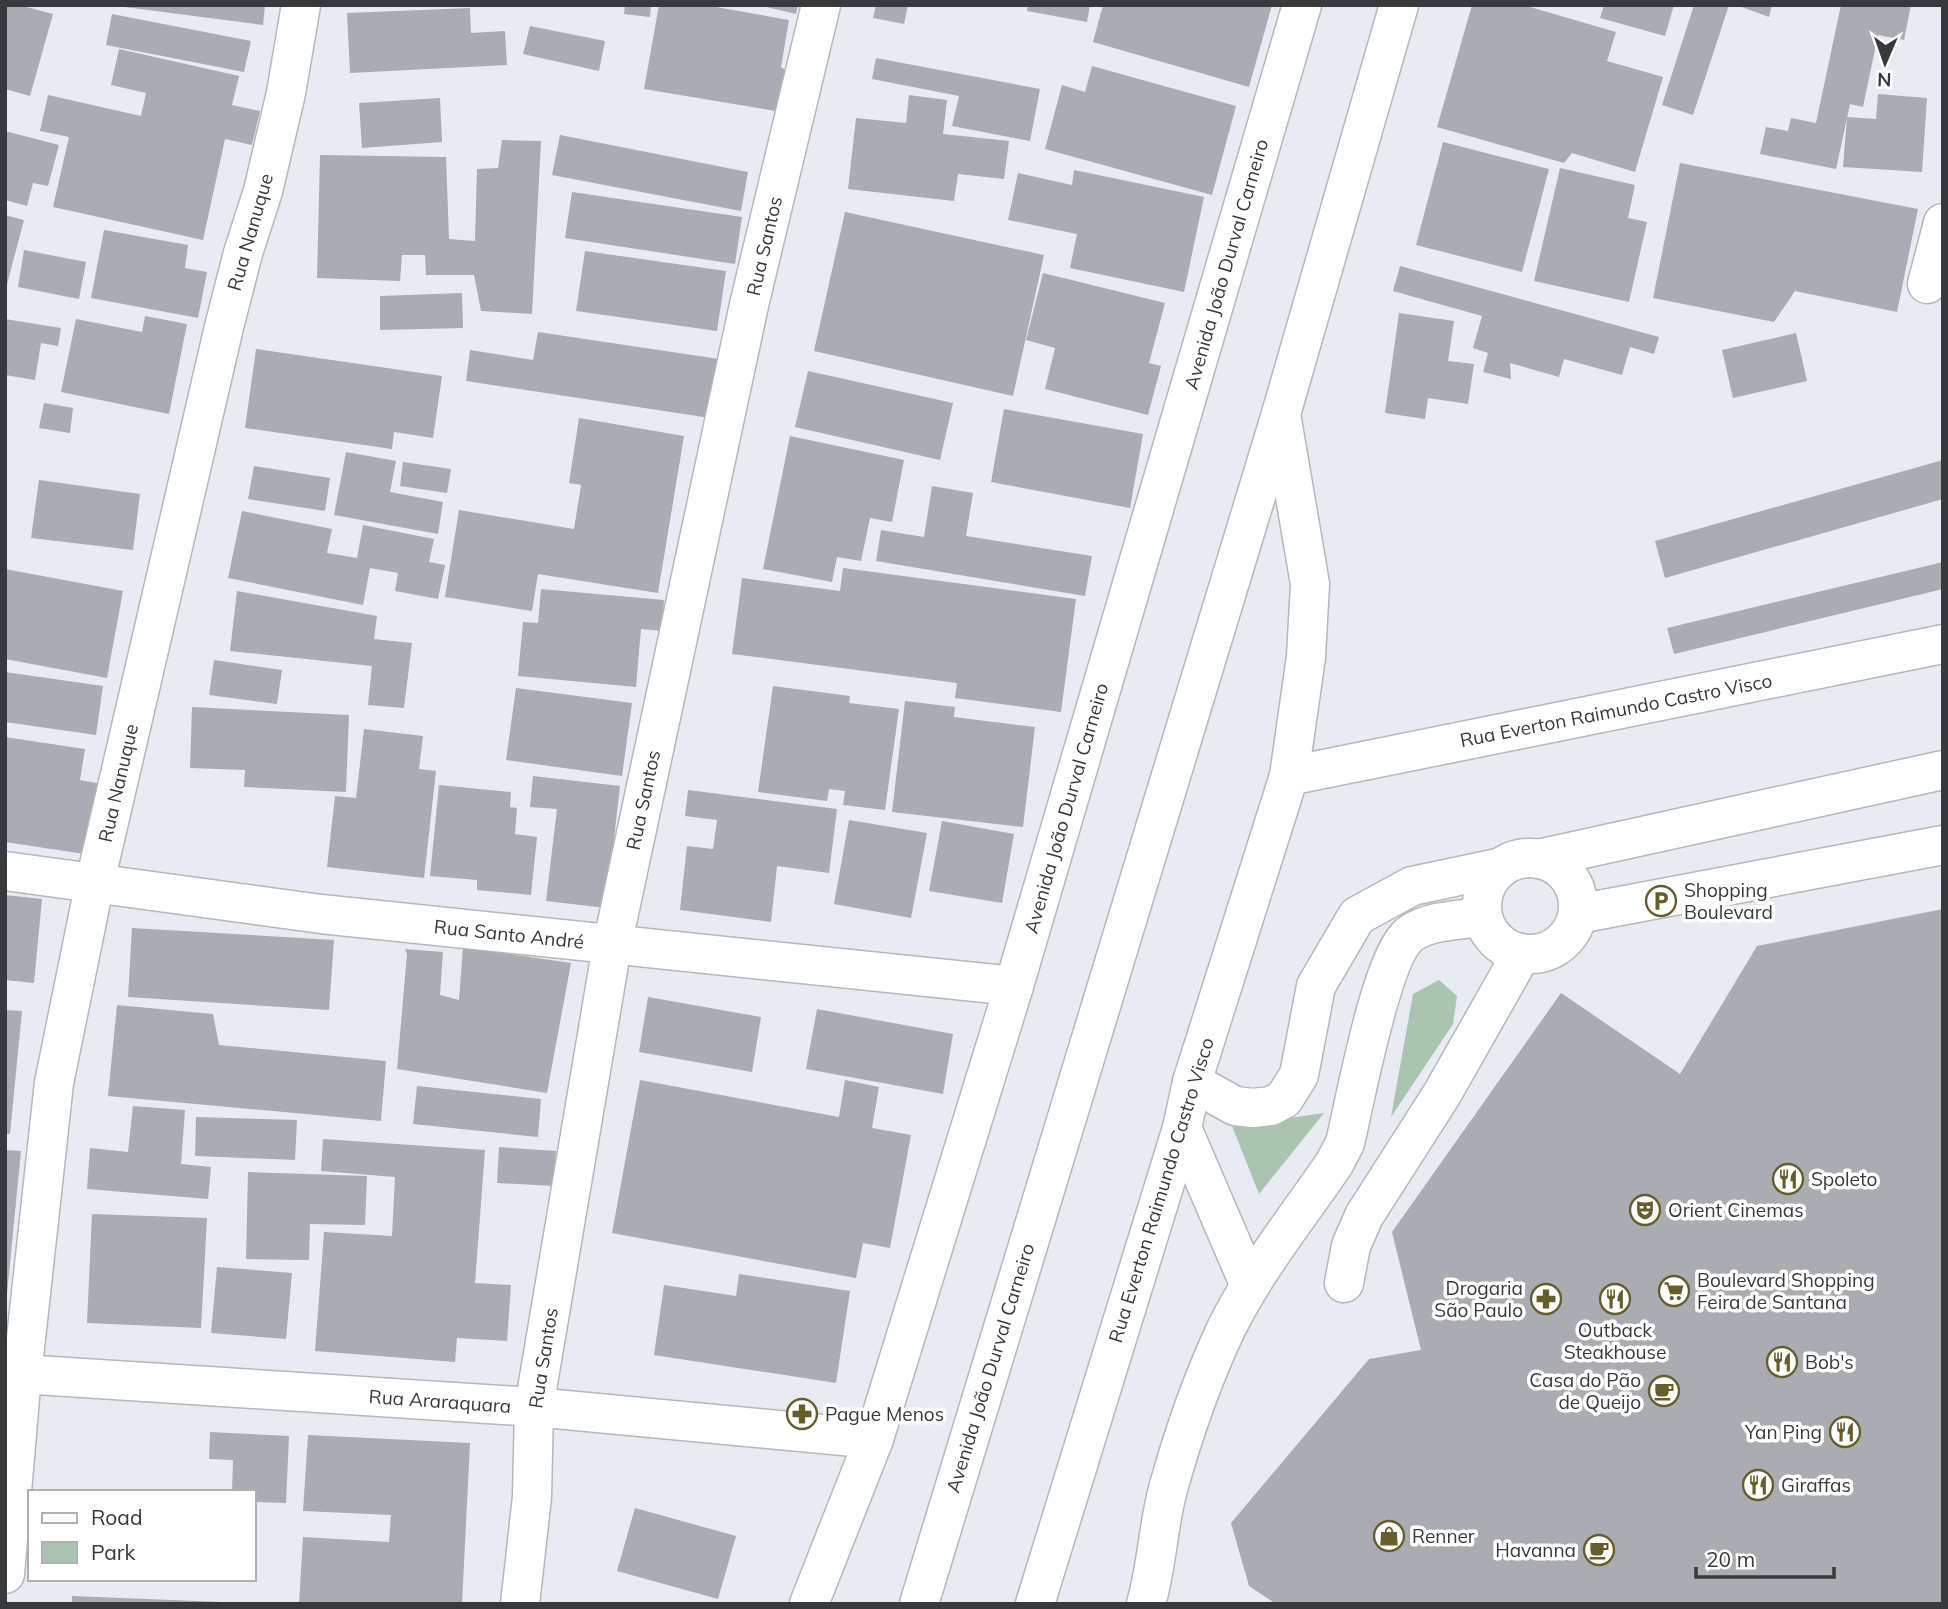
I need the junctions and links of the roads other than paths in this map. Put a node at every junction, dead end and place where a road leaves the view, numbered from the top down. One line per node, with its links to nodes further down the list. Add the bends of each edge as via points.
1 (301, 5): 14 (street, Rua Nanuque, via 266,179 224,327)
2 (821, 5): 17 (street, Rua Santos, via 750,305)
3 (1302, 5): 19 (street, Avenida João Durval Carneiro)
4 (1399, 5): 7 (street, Avenida João Durval Carneiro)
5 (1943, 223): 6 (street)
6 (1927, 285)
7 (1280, 414): 10 (street, Rua Everton Raimundo Castro Visco, via 1310,584 1306,657); 31 (street, Avenida João Durval Carneiro)
8 (1943, 644): 10 (street, Rua Everton Raimundo Castro Visco)
9 (1943, 770): 12 (street)
10 (1289, 776): 20 (street, Rua Everton Raimundo Castro Visco)
11 (1943, 845): 15 (street)
12 (1520, 863): 15 (street, via 1556,866 1570,878); 16 (street, via 1489,881 1482,898); 20 (street, via 1412,886 1357,916 1316,986 1299,1075 1284,1099 1270,1106 1235,1106)
13 (5, 871): 14 (street, Rua Santo André)
14 (95, 882): 17 (street, Rua Santo André, via 321,914); 24 (street, Rua Nanuque, via 54,1083)
15 (1578, 914): 18 (street, via 1558,945 1541,953)
16 (1483, 917): 18 (street, via 1490,934 1504,947); 23 (street, via 1433,924 1410,934 1395,953 1345,1143)
17 (612, 946): 19 (street, Rua Santo André); 25 (street, Rua Santos)
18 (1522, 953): 22 (street, via 1442,1094 1364,1216 1351,1246)
19 (1014, 986): 26 (street, Avenida João Durval Carneiro)
20 (1192, 1083): 21 (street, Rua Everton Raimundo Castro Visco)
21 (1181, 1129): 23 (street); 32 (street, Rua Everton Raimundo Castro Visco)
22 (1344, 1283)
23 (1250, 1286): 28 (street, via 1226,1329 1184,1435 1167,1492)
24 (13, 1374): 25 (street, Rua Araraquara); 27 (street, Rua Nanuque)
25 (534, 1407): 26 (street, Rua Araraquara); 29 (street, Rua Santos, via 532,1497)
26 (874, 1439): 30 (street, Avenida João Durval Carneiro)
27 (5, 1574)
28 (1152, 1600)
29 (520, 1604)
30 (809, 1604)
31 (919, 1604)
32 (1035, 1604)

